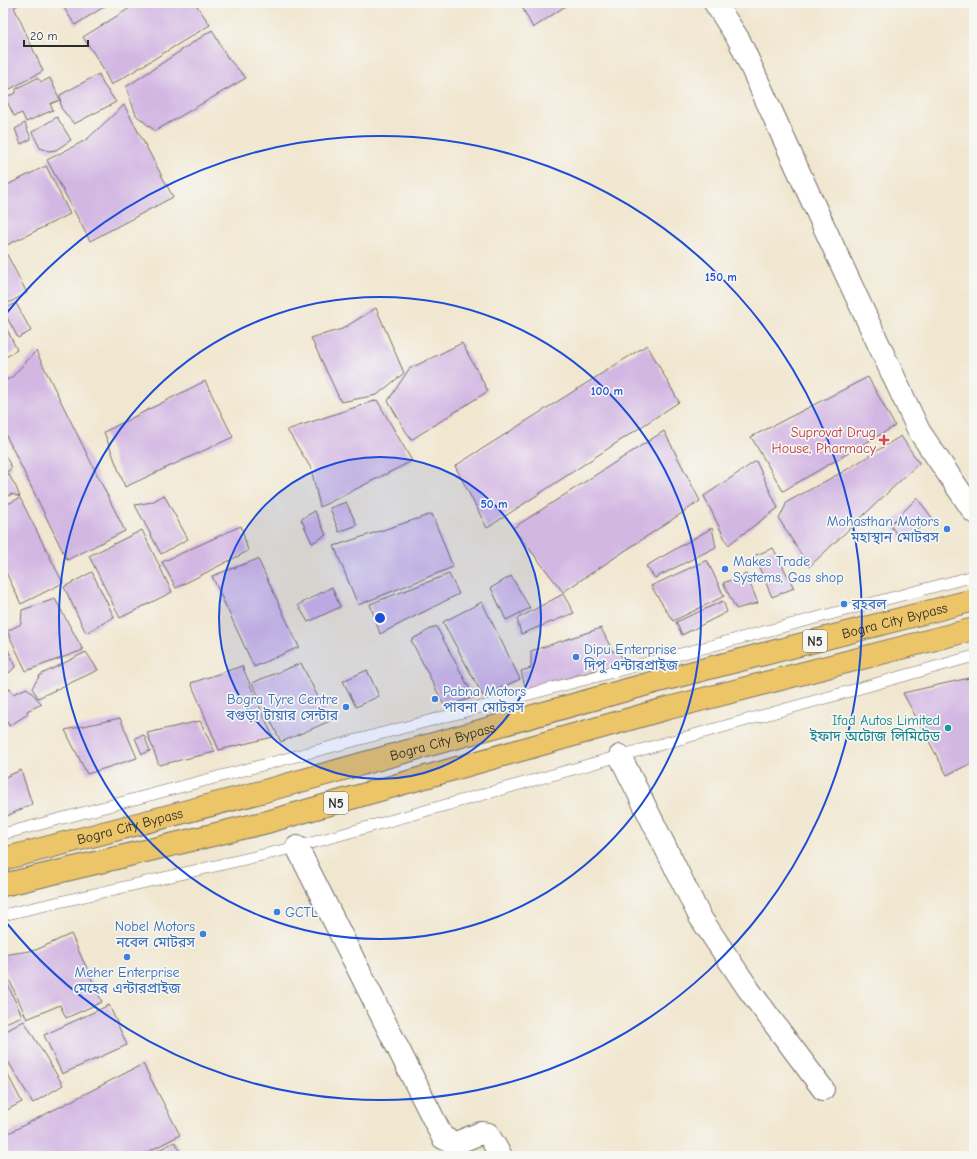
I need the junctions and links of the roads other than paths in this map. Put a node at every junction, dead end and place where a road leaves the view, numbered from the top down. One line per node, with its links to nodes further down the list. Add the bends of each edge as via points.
1 (715, 3): 2 (street, via 739,40 919,431)
2 (974, 512)
3 (974, 576): 8 (lane)
4 (974, 600): 10 (highway, Bogra City Bypass / N5, via 655,682 261,792)
5 (974, 629): 11 (highway, Bogra City Bypass / N5, via 665,709 267,822)
6 (974, 656): 7 (lane)
7 (620, 756): 9 (lane); 13 (street, via 700,917 749,990)
8 (3, 834)
9 (298, 847): 12 (lane); 14 (street, via 443,1138 456,1143 488,1134)
10 (3, 859)
11 (3, 884)
12 (3, 915)
13 (823, 1089)
14 (501, 1156)

